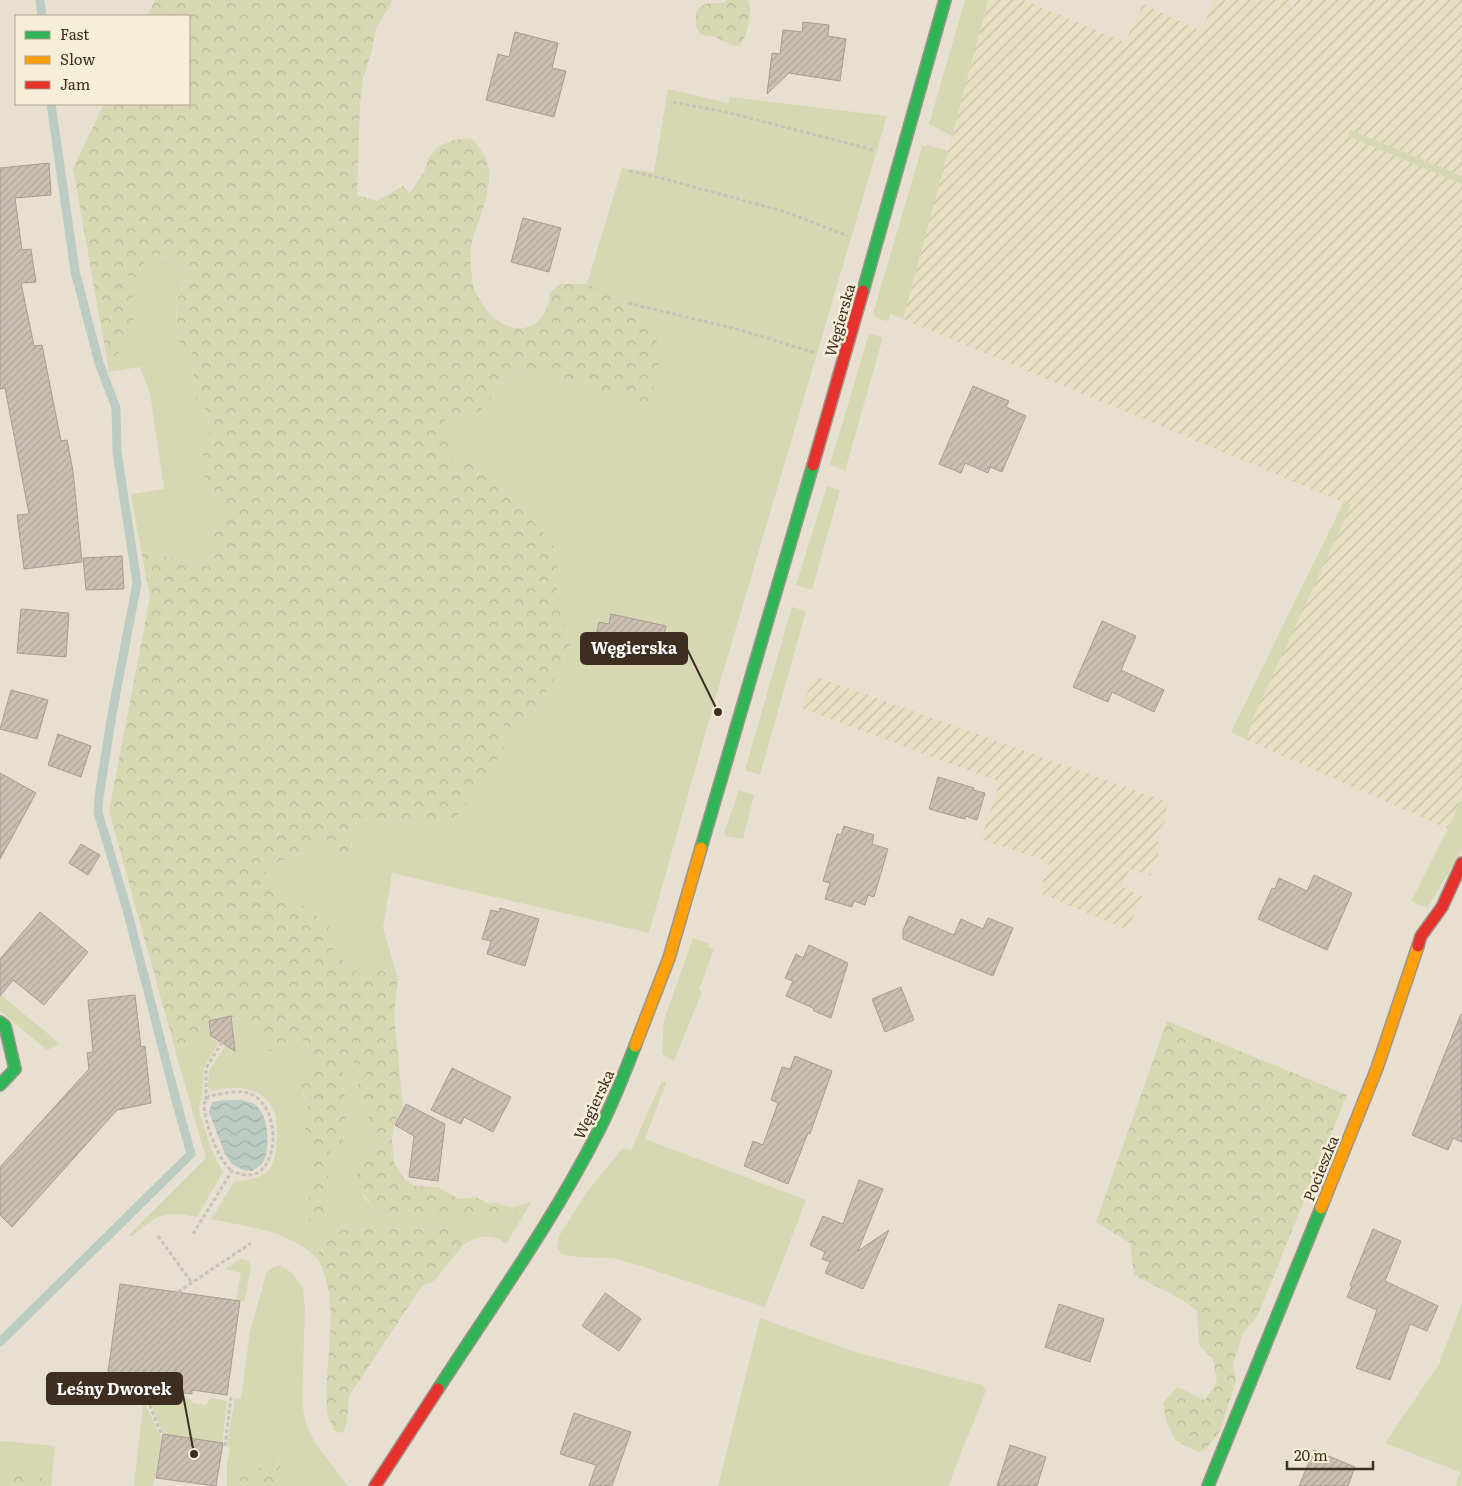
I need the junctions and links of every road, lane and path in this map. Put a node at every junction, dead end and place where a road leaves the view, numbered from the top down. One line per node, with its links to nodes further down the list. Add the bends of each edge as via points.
1 (944, 0): 23 (main road, Węgierska, via 843,361 669,958 599,1130 554,1210)
2 (673, 102): 3 (path, via 730,113)
3 (877, 151)
4 (629, 171): 5 (path, via 786,212)
5 (853, 238)
6 (628, 303): 7 (path, via 740,330)
7 (817, 353)
8 (1462, 863): 24 (main road, Pocieszka, via 1442,907 1421,936 1377,1068)
9 (0, 1022): 11 (main road, via 5,1026 15,1069)
10 (223, 1040): 12 (path, via 206,1068)
11 (0, 1086)
12 (206, 1100): 13 (path, via 205,1116 219,1154); 13 (path, via 228,1092 248,1093 263,1102 272,1120 272,1151 268,1163 249,1176)
13 (232, 1171): 14 (path)
14 (193, 1234)
15 (158, 1236): 17 (path)
16 (251, 1243): 17 (path)
17 (192, 1283): 18 (path)
18 (178, 1292)
19 (145, 1393): 21 (path)
20 (231, 1397): 22 (path)
21 (162, 1436)
22 (225, 1446)
23 (375, 1486)
24 (1208, 1486)

